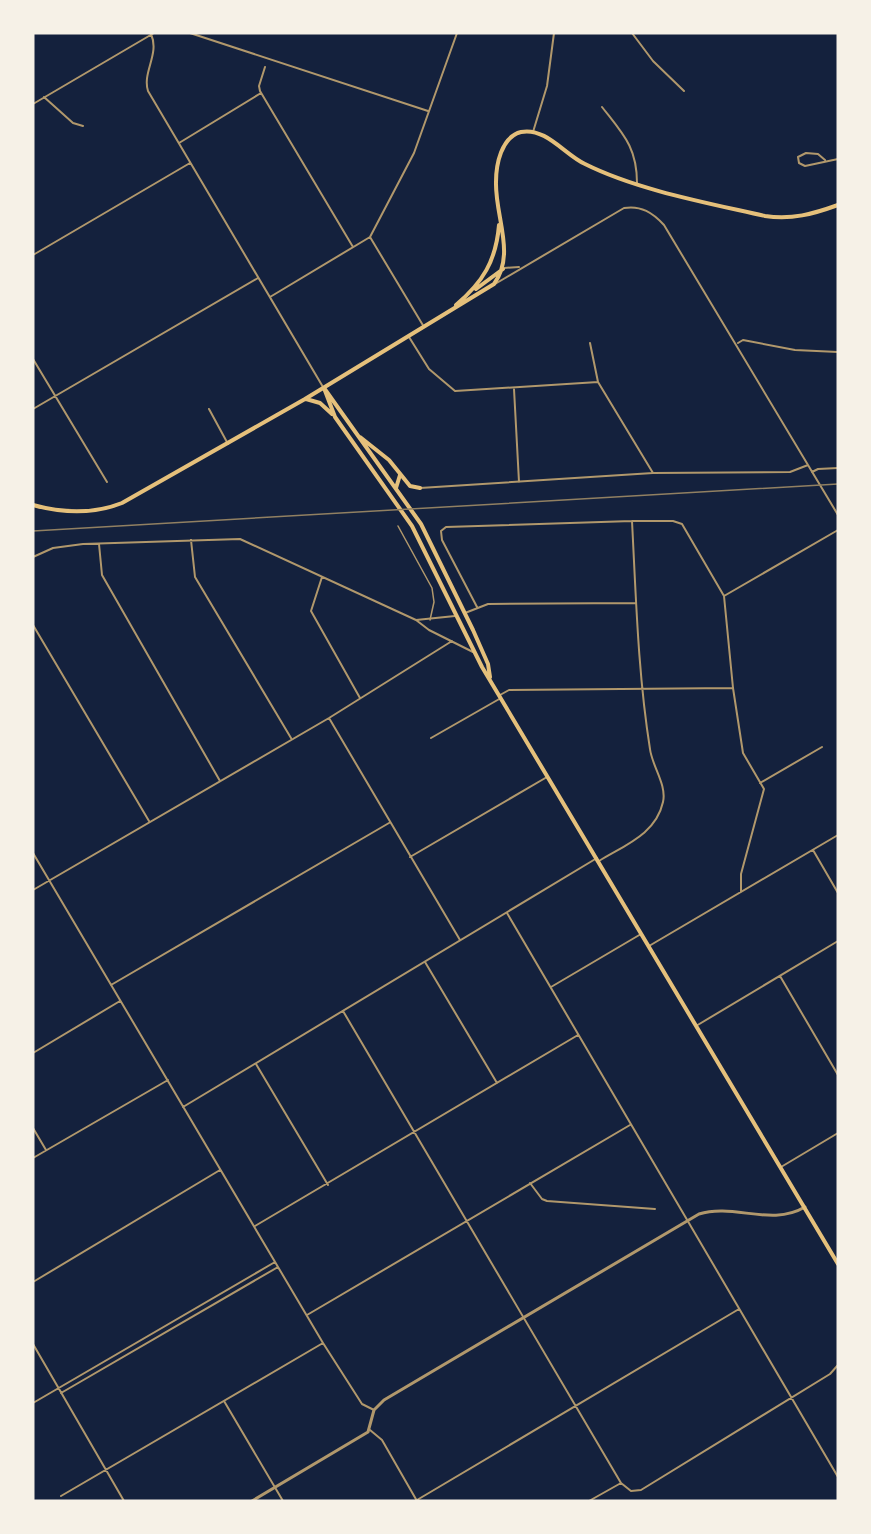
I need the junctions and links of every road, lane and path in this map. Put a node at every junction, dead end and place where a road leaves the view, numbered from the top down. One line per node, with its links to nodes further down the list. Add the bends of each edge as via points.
1 (190, 33): 12 (street)
2 (457, 33): 12 (street)
3 (554, 33): 14 (street, via 547,86)
4 (632, 33): 7 (street, via 653,61)
5 (152, 34): 9 (street); 15 (street, via 154,49 146,85)
6 (265, 67): 8 (street, via 259,86)
7 (684, 91)
8 (261, 93): 15 (street); 23 (street)
9 (44, 97): 10 (street); 13 (street, via 73,123)
10 (33, 104)
11 (602, 107): 19 (street, via 637,160)
12 (428, 111): 22 (street, via 414,153)
13 (83, 126)
14 (533, 132): 19 (main road, via 586,165); 21 (main road, via 516,134 501,153 496,187)
15 (178, 143): 18 (street)
16 (838, 159): 17 (street)
17 (825, 160): 17 (street, via 818,154 798,157 799,163 805,165)
18 (190, 163): 24 (street); 27 (street)
19 (638, 183): 20 (main road, via 783,219 807,216)
20 (838, 205)
21 (499, 221): 26 (main road); 29 (main road, via 491,264)
22 (370, 237): 23 (street); 32 (street)
23 (354, 247): 30 (street)
24 (33, 255)
25 (521, 267): 26 (street); 28 (street); 35 (street, via 624,208 640,208 664,225)
26 (504, 268): 28 (main road); 29 (main road)
27 (258, 278): 30 (street); 41 (street)
28 (495, 284): 31 (main road)
29 (470, 293): 31 (main road)
30 (270, 297): 39 (street)
31 (449, 312): 32 (main road)
32 (424, 327): 33 (main road)
33 (408, 337): 39 (main road); 40 (street, via 429,369 454,390)
34 (590, 343): 38 (street)
35 (737, 343): 36 (street, via 743,340 795,350); 48 (street)
36 (838, 352)
37 (33, 359): 41 (street)
38 (598, 382): 40 (street); 51 (street)
39 (324, 388): 42 (main road); 45 (main road); 46 (main road)
40 (514, 388): 54 (street)
41 (55, 396): 43 (street); 53 (street)
42 (305, 399): 45 (main road, via 320,402); 47 (main road)
43 (33, 409)
44 (209, 409): 47 (street)
45 (335, 417): 70 (main road, via 412,526)
46 (356, 435): 52 (main road, via 371,444); 55 (main road)
47 (228, 444): 57 (main road, via 110,508 68,512)
48 (808, 465): 50 (street); 51 (street, via 790,472)
49 (838, 468): 50 (street)
50 (812, 472): 58 (street)
51 (652, 473): 54 (street)
52 (400, 475): 55 (main road); 56 (main road, via 410,486)
53 (107, 482)
54 (519, 482): 56 (street)
55 (396, 488): 69 (main road, via 421,524)
56 (420, 489)
57 (33, 505)
58 (838, 515)
59 (632, 521): 66 (street, via 682,524); 67 (street); 68 (street, via 446,527 441,531 442,540)
60 (398, 526): 72 (lane, via 432,588)
61 (838, 530): 66 (street)
62 (191, 540): 63 (street); 65 (street, via 240,539); 82 (street, via 195,577)
63 (99, 544): 64 (street, via 53,548); 86 (street, via 102,575)
64 (33, 557)
65 (322, 578): 71 (street); 80 (street, via 311,611)
66 (724, 596): 77 (street)
67 (636, 603): 68 (street); 78 (street)
68 (477, 607): 69 (street)
69 (465, 613): 70 (main road); 76 (main road, via 488,664)
70 (457, 616): 72 (street); 75 (main road)
71 (416, 620): 72 (street); 74 (street)
72 (430, 620)
73 (33, 625): 88 (street)
74 (452, 641): 75 (street); 80 (street)
75 (475, 654): 76 (main road)
76 (490, 678): 79 (main road)
77 (733, 688): 78 (street); 87 (street, via 743,753)
78 (641, 689): 79 (street, via 509,690); 94 (street, via 651,760 662,785 663,802 650,830)
79 (501, 696): 83 (street); 85 (main road)
80 (360, 698): 81 (street)
81 (328, 718): 82 (street); 89 (street)
82 (291, 738): 86 (street)
83 (431, 738)
84 (822, 747): 87 (street)
85 (548, 776): 93 (street); 94 (main road)
86 (220, 781): 88 (street)
87 (760, 783): 97 (street, via 764,789 741,874)
88 (149, 821): 95 (street)
89 (389, 823): 93 (street); 106 (street)
90 (838, 835): 91 (street)
91 (813, 850): 97 (street); 98 (street)
92 (33, 853): 95 (street)
93 (410, 857): 101 (street)
94 (598, 860): 99 (street); 100 (main road)
95 (49, 881): 96 (street); 106 (street)
96 (33, 890)
97 (741, 892): 103 (street)
98 (838, 892)
99 (507, 913): 101 (street); 107 (street)
100 (642, 934): 103 (main road); 107 (street)
101 (460, 941): 104 (street)
102 (838, 941): 105 (street)
103 (649, 946): 110 (main road)
104 (425, 962): 109 (street); 116 (street)
105 (780, 976): 110 (street); 114 (street)
106 (111, 985): 108 (street)
107 (551, 987): 111 (street)
108 (120, 1001): 112 (street); 115 (street)
109 (343, 1011): 113 (street); 120 (street)
110 (696, 1026): 124 (main road)
111 (578, 1035): 116 (street); 118 (street)
112 (33, 1053)
113 (256, 1064): 117 (street); 127 (street)
114 (838, 1075)
115 (168, 1080): 117 (street); 122 (street)
116 (497, 1083): 120 (street)
117 (183, 1107): 125 (street)
118 (631, 1124): 126 (street); 131 (street)
119 (33, 1128): 122 (street)
120 (414, 1133): 127 (street); 130 (street)
121 (838, 1133): 124 (street)
122 (46, 1150): 123 (street)
123 (33, 1158)
124 (781, 1167): 128 (main road)
125 (220, 1170): 132 (street); 136 (street)
126 (530, 1183): 129 (street, via 547,1201); 130 (street)
127 (328, 1185): 132 (street)
128 (805, 1207): 131 (street, via 786,1216 711,1212); 134 (main road)
129 (655, 1209)
130 (466, 1221): 138 (street); 139 (street)
131 (688, 1221): 137 (street); 139 (street)
132 (254, 1226): 133 (street)
133 (275, 1262): 135 (street); 143 (street)
134 (838, 1264)
135 (278, 1267): 138 (street); 144 (street)
136 (33, 1282)
137 (739, 1309): 145 (street); 148 (street)
138 (307, 1315): 140 (street)
139 (523, 1318): 148 (street); 149 (street, via 384,1400)
140 (323, 1343): 146 (street); 149 (street, via 362,1404)
141 (33, 1344): 143 (street)
142 (838, 1365): 145 (street)
143 (58, 1388): 144 (street); 147 (street)
144 (61, 1393): 151 (street)
145 (792, 1398): 152 (street); 153 (street, via 641,1490 631,1491)
146 (225, 1401): 151 (street); 154 (street)
147 (33, 1403)
148 (575, 1407): 153 (street); 159 (street)
149 (374, 1410): 150 (street)
150 (370, 1430): 154 (street); 159 (street, via 382,1440)
151 (106, 1470): 155 (street); 156 (street)
152 (838, 1477)
153 (621, 1483): 160 (street)
154 (275, 1487): 157 (street); 158 (street)
155 (61, 1496)
156 (124, 1501)
157 (252, 1501)
158 (283, 1501)
159 (417, 1501)
160 (589, 1501)

